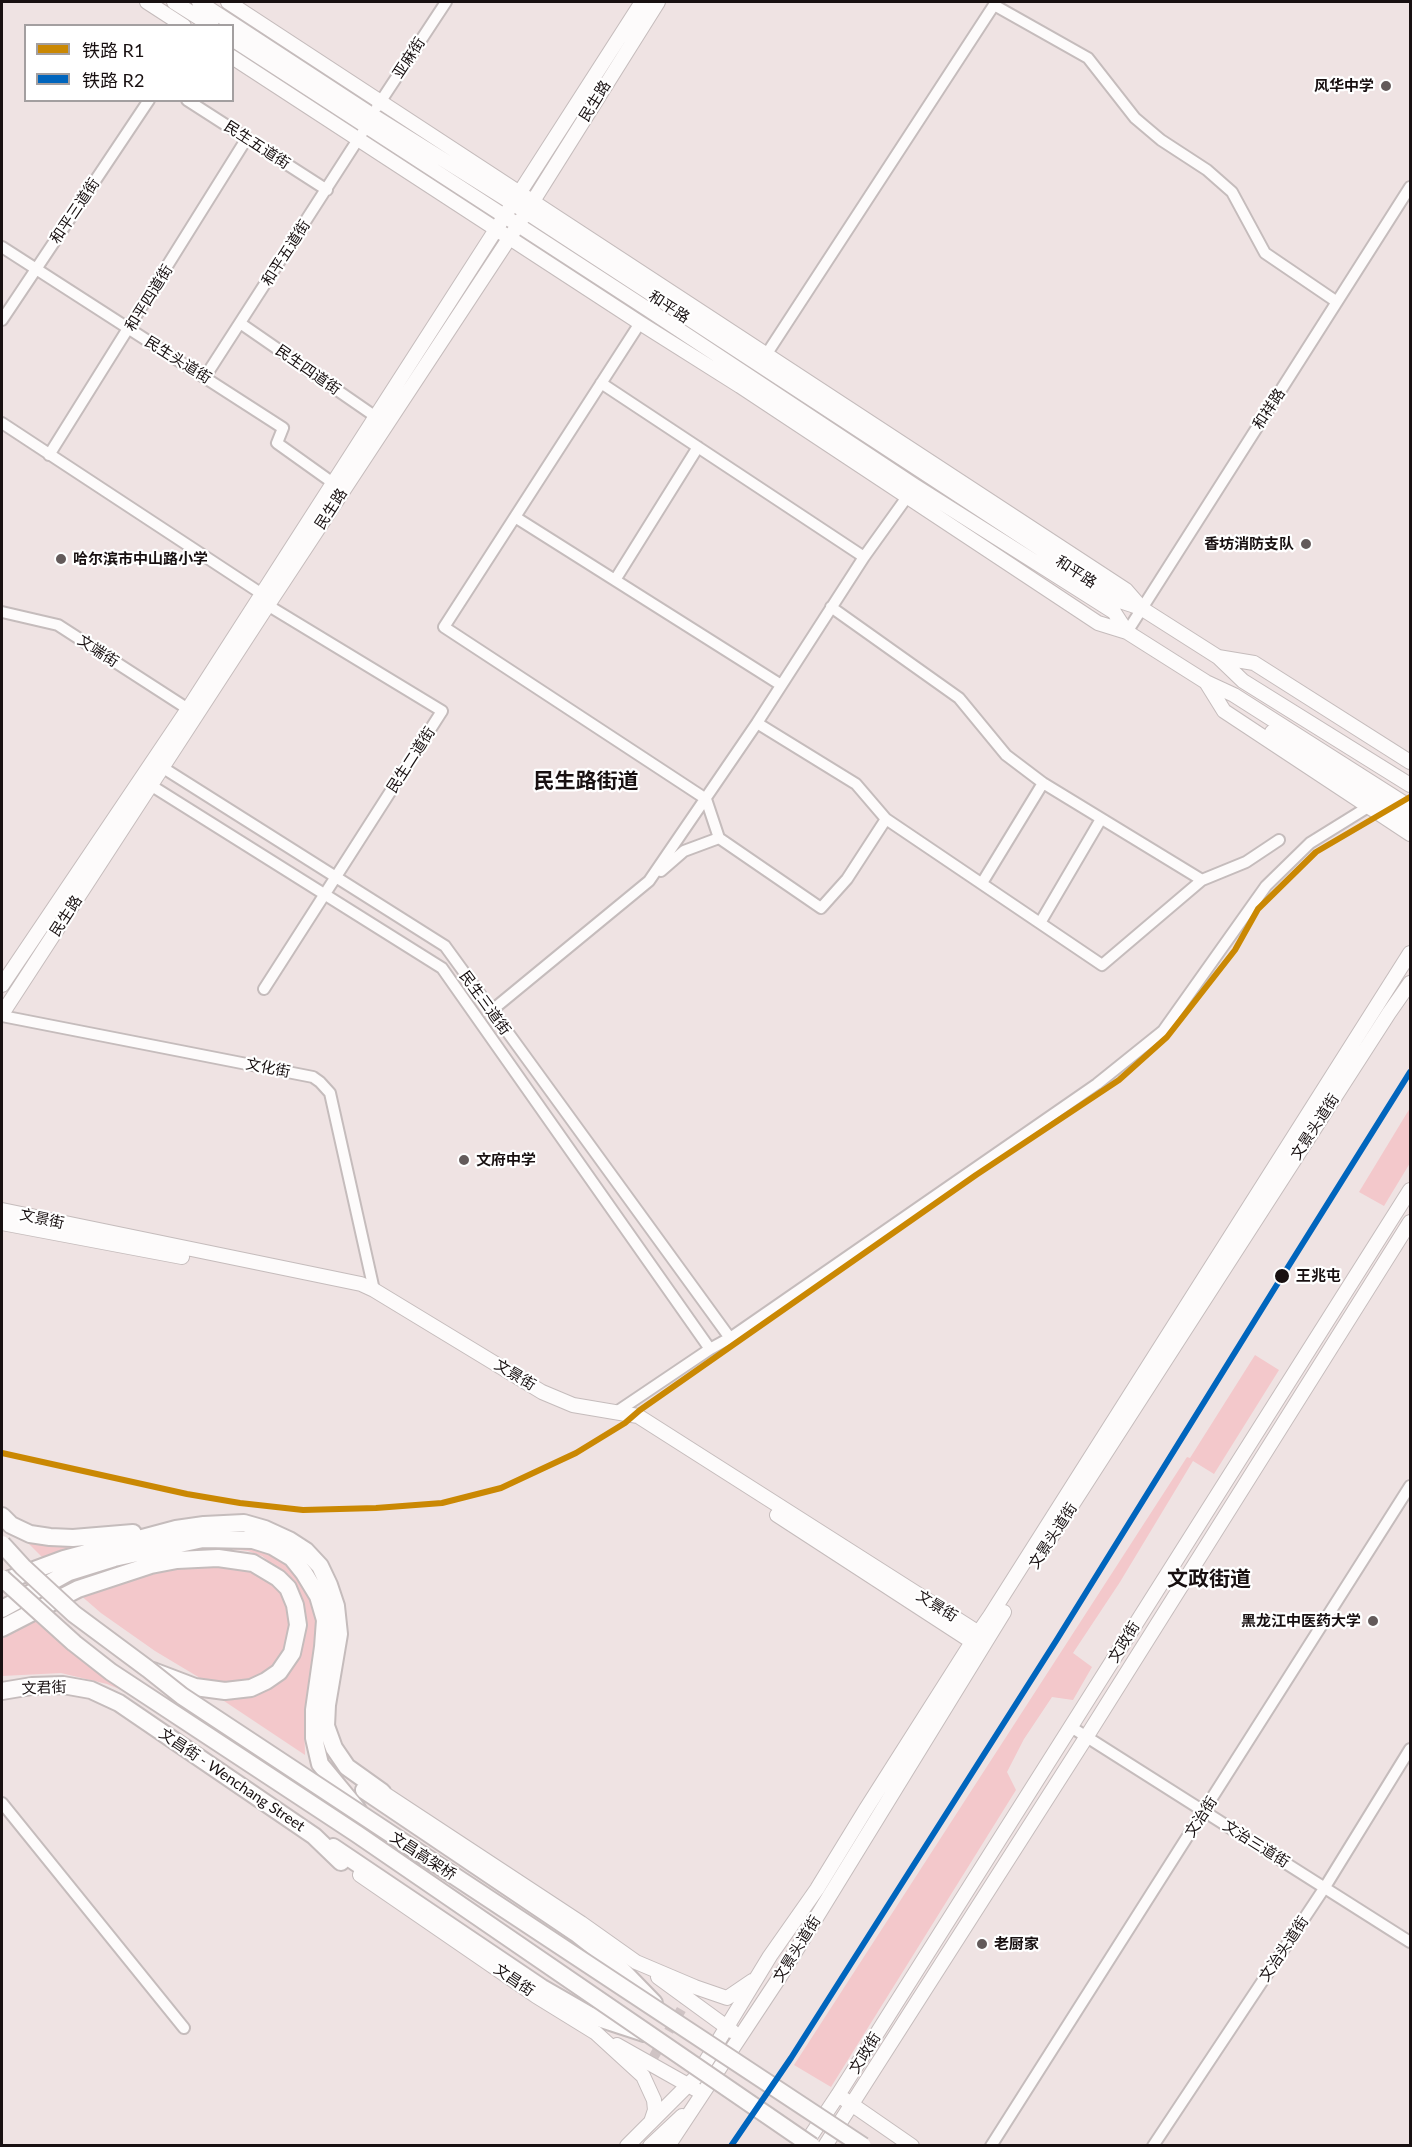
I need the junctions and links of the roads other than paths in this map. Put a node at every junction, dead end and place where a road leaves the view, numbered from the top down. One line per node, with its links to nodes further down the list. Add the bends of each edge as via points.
1 (147, 2): 9 (main road)
2 (174, 2): 10 (main road)
3 (199, 2): 11 (main road, 和平路)
4 (228, 2): 17 (main road, 和平路)
5 (446, 2): 17 (street, 亚麻街)
6 (642, 2): 22 (main road, 民生路)
7 (658, 2): 23 (main road, 民生路)
8 (995, 3): 30 (street, via 1088,58 1135,118 1232,192 1265,253); 36 (street)
9 (181, 24)
10 (209, 24)
11 (228, 24)
12 (234, 28): 18 (main road, 和平路)
13 (234, 40): 18 (main road, 和平路)
14 (234, 58): 18 (main road, 和平路)
15 (148, 102): 29 (street, 和平三道街)
16 (191, 102): 19 (street, 民生五道街)
17 (381, 102): 18 (street, 亚麻街); 22 (main road, 和平路)
18 (366, 127): 21 (street, 和平五道街); 22 (main road, 和平路); 24 (main road, 和平路); 26 (main road, 和平路)
19 (247, 138): 21 (street, 民生五道街); 34 (street, 和平四道街)
20 (1410, 187): 30 (street, 和祥路)
21 (327, 190): 32 (street, 和平五道街)
22 (517, 198): 23 (main road, 和平路); 24 (main road, 民生路)
23 (529, 207): 25 (main road, 民生路); 35 (main road, 和平路); 36 (main road, 和平路)
24 (505, 216): 25 (main road, 和平路); 26 (main road, 民生路)
25 (518, 225): 27 (main road, 民生路); 35 (main road, 和平路)
26 (497, 230): 27 (main road, 和平路); 41 (main road, 民生路)
27 (510, 238): 33 (main road, 和平路); 50 (main road, 民生路)
28 (2, 247): 29 (street, 民生头道街)
29 (36, 270): 31 (street, 和平三道街); 34 (street, 民生头道街)
30 (1337, 302): 52 (street, 和祥路)
31 (2, 320)
32 (240, 323): 37 (street, 和平五道街); 41 (street, 民生四道街)
33 (640, 323): 38 (street); 39 (main road, 和平路)
34 (130, 329): 37 (street, 民生头道街); 44 (street, 和平四道街)
35 (727, 353): 36 (main road); 39 (main road); 40 (main road, 和平路)
36 (766, 355): 40 (main road); 52 (main road, 和平路, via 1126,590)
37 (205, 377): 45 (street, 民生头道街, via 283,428 277,443)
38 (601, 383): 43 (street); 47 (street)
39 (740, 386): 40 (main road); 46 (main road, 和平路)
40 (783, 390): 52 (main road, 和平路, via 1120,601); 54 (main road, 和平路, via 915,486 1114,612)
41 (376, 417): 45 (main road, 民生路)
42 (2, 423): 44 (street, 民生二道街)
43 (698, 447): 48 (street); 49 (street)
44 (49, 455): 50 (street, 民生二道街)
45 (333, 483): 50 (main road, 民生路)
46 (907, 497): 48 (street); 54 (main road, 和平路, via 1098,623)
47 (515, 517): 49 (street); 66 (street, via 444,627)
48 (864, 556): 51 (street)
49 (615, 580): 57 (street)
50 (262, 599): 58 (main road, 民生路); 61 (main road, 民生路); 75 (street, 民生二道街, via 442,711)
51 (831, 607): 57 (street); 64 (street, via 959,698 1006,755)
52 (1141, 608): 54 (street, 和祥路); 55 (main road, 和平路)
53 (2, 612): 58 (street, 文端街, via 58,625)
54 (1127, 632): 56 (main road, 和平路)
55 (1218, 657): 60 (main road, via 1254,663); 62 (main road); 65 (main road, 和平路, via 1243,681)
56 (1206, 682): 67 (main road, via 1224,711); 68 (main road, 和平路, via 1234,695); 71 (main road, via 1228,704)
57 (782, 686): 59 (street)
58 (188, 709): 61 (main road, 民生路)
59 (757, 723): 66 (street); 69 (street, via 856,784)
60 (1410, 762)
61 (158, 764): 63 (main road, 民生路); 75 (street, 民生三道街)
62 (1410, 775)
63 (146, 782): 79 (street, 民生三道街); 83 (main road, 民生路); 86 (main road, 民生路)
64 (1043, 783): 70 (street); 78 (street)
65 (1410, 785)
66 (706, 799): 73 (street); 77 (street)
67 (1368, 807): 72 (main road); 92 (street, via 1310,843 1266,886 1163,1030 1096,1084)
68 (1410, 807)
69 (886, 819): 73 (street, via 847,879 821,908); 78 (street)
70 (1101, 819): 76 (street); 80 (street)
71 (1410, 820)
72 (1410, 834)
73 (719, 838): 77 (street, via 684,851)
74 (1279, 840): 76 (street, via 1246,862)
75 (335, 879): 79 (street, 民生二道街); 85 (street, 民生三道街, via 445,946)
76 (1202, 880): 80 (street, via 1102,964)
77 (649, 881): 85 (street)
78 (982, 883): 80 (street)
79 (325, 893): 84 (street, 民生二道街); 93 (street, 民生三道街, via 442,968)
80 (1040, 922)
81 (1410, 953): 103 (main road, 文景头道街, via 990,1616)
82 (1410, 983): 103 (main road, 文景头道街)
83 (2, 985)
84 (264, 989)
85 (491, 1011): 92 (street, 民生三道街)
86 (2, 1015): 91 (street, 文化街, via 313,1077 320,1082 330,1093)
87 (1410, 1190): 107 (main road, 文政街)
88 (2, 1210): 91 (main road, 文景街, via 361,1284)
89 (1410, 1222): 108 (main road, 文政街)
90 (2, 1223): 103 (main road, 文景街, via 363,1294 539,1400 567,1413 633,1424)
91 (374, 1290): 94 (main road, 文景街, via 542,1392 573,1405)
92 (730, 1338): 93 (street)
93 (710, 1349): 94 (street)
94 (615, 1413): 103 (main road, 文景街, via 638,1416)
95 (1410, 1486): 112 (street, 文治街)
96 (2, 1516): 97 (highway, via 30,1534 50,1537)
97 (176, 1530): 100 (highway, via 63,1559); 110 (highway, via 244,1523 289,1540 320,1566 336,1606 339,1634 327,1705 328,1750 342,1772)
98 (2, 1544): 104 (highway, 文昌高架桥, bridge, via 74,1614)
99 (2, 1578): 124 (highway, 文昌高架桥, bridge, via 111,1672)
100 (2, 1582)
101 (2, 1609): 113 (highway, via 69,1572 114,1558 203,1539 253,1540 272,1546 292,1558 318,1596 325,1620 314,1738 320,1764)
102 (2, 1628): 104 (highway, via 78,1589 177,1560 218,1558 253,1563 288,1588 296,1605 298,1625 292,1653 279,1672 266,1681 251,1688 225,1691 195,1687)
103 (980, 1640): 119 (main road, 文景头道街); 125 (main road, 文景头道街)
104 (148, 1669): 113 (highway, 文昌高架桥, bridge, via 182,1696)
105 (2, 1691): 106 (highway, 文君街, via 63,1684 91,1690)
106 (119, 1704): 114 (highway, 文昌街 - Wenchang Street)
107 (1071, 1726): 108 (street, 文治三道街); 128 (main road, 文政街)
108 (1087, 1736): 112 (street, 文治三道街); 129 (main road, 文政街)
109 (1410, 1749): 116 (street, 文治头道街)
110 (376, 1794): 118 (main road, via 582,1923); 120 (highway, bridge, via 618,1965)
111 (2, 1803): 122 (street)
112 (1205, 1812): 116 (street, 文治三道街); 139 (street, 文治街)
113 (365, 1817): 120 (highway, 文昌高架桥, bridge)
114 (314, 1836): 115 (highway, 文昌街)
115 (343, 1858): 123 (main road, 文昌街, via 536,1996); 124 (highway, bridge, via 542,1988 589,2015)
116 (1325, 1887): 117 (street, 文治三道街); 140 (street, 文治头道街)
117 (1410, 1942)
118 (636, 1962): 119 (main road, via 727,1998); 121 (main road)
119 (758, 1976): 121 (main road, 文景头道街)
120 (664, 2015): 137 (highway, 文昌高架桥, bridge)
121 (727, 2027): 125 (main road); 126 (main road, 文景头道街); 127 (main road, 文景头道街)
122 (184, 2028)
123 (596, 2033): 126 (main road); 130 (main road, 文昌街, via 643,2076 654,2100)
124 (651, 2035): 135 (highway, 文昌高架桥, bridge)
125 (742, 2037): 127 (main road, 文景头道街)
126 (688, 2085): 127 (main road); 130 (main road, 文景头道街)
127 (702, 2093): 132 (main road, 文景头道街); 133 (main road, 文景头道街)
128 (838, 2095): 129 (main road); 134 (main road, 文政街)
129 (852, 2104): 136 (main road, 文政街); 138 (main road)
130 (651, 2122): 131 (main road, 文景头道街)
131 (627, 2145)
132 (650, 2145)
133 (668, 2145)
134 (804, 2145)
135 (813, 2145)
136 (825, 2145)
137 (863, 2145)
138 (912, 2145)
139 (991, 2145)
140 (1153, 2145)

